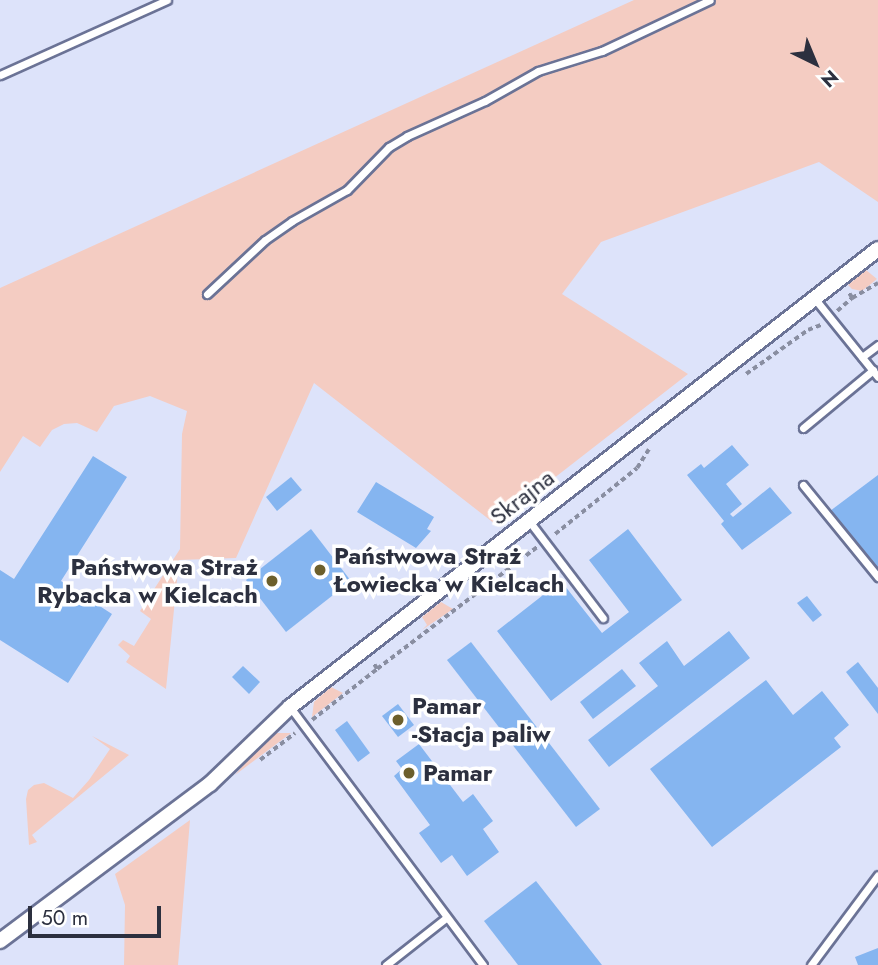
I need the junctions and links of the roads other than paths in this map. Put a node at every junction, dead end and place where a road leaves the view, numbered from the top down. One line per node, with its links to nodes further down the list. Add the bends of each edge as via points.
1 (167, 0): 3 (lane)
2 (710, 0): 5 (lane, via 602,51 538,71 388,147 347,190 265,240)
3 (0, 75)
4 (878, 249): 6 (street, Skrajna)
5 (207, 293)
6 (816, 299): 8 (lane); 12 (street, Skrajna)
7 (878, 345): 8 (lane)
8 (862, 357): 9 (lane)
9 (875, 374): 10 (lane)
10 (803, 428)
11 (803, 485): 13 (lane)
12 (528, 521): 14 (lane); 15 (street, Skrajna)
13 (878, 577)
14 (603, 618)
15 (290, 707): 17 (lane); 18 (street, Skrajna, via 210,784)
16 (878, 875): 21 (lane)
17 (446, 918): 19 (lane); 20 (lane)
18 (0, 941)
19 (386, 965)
20 (483, 965)
21 (811, 965)

